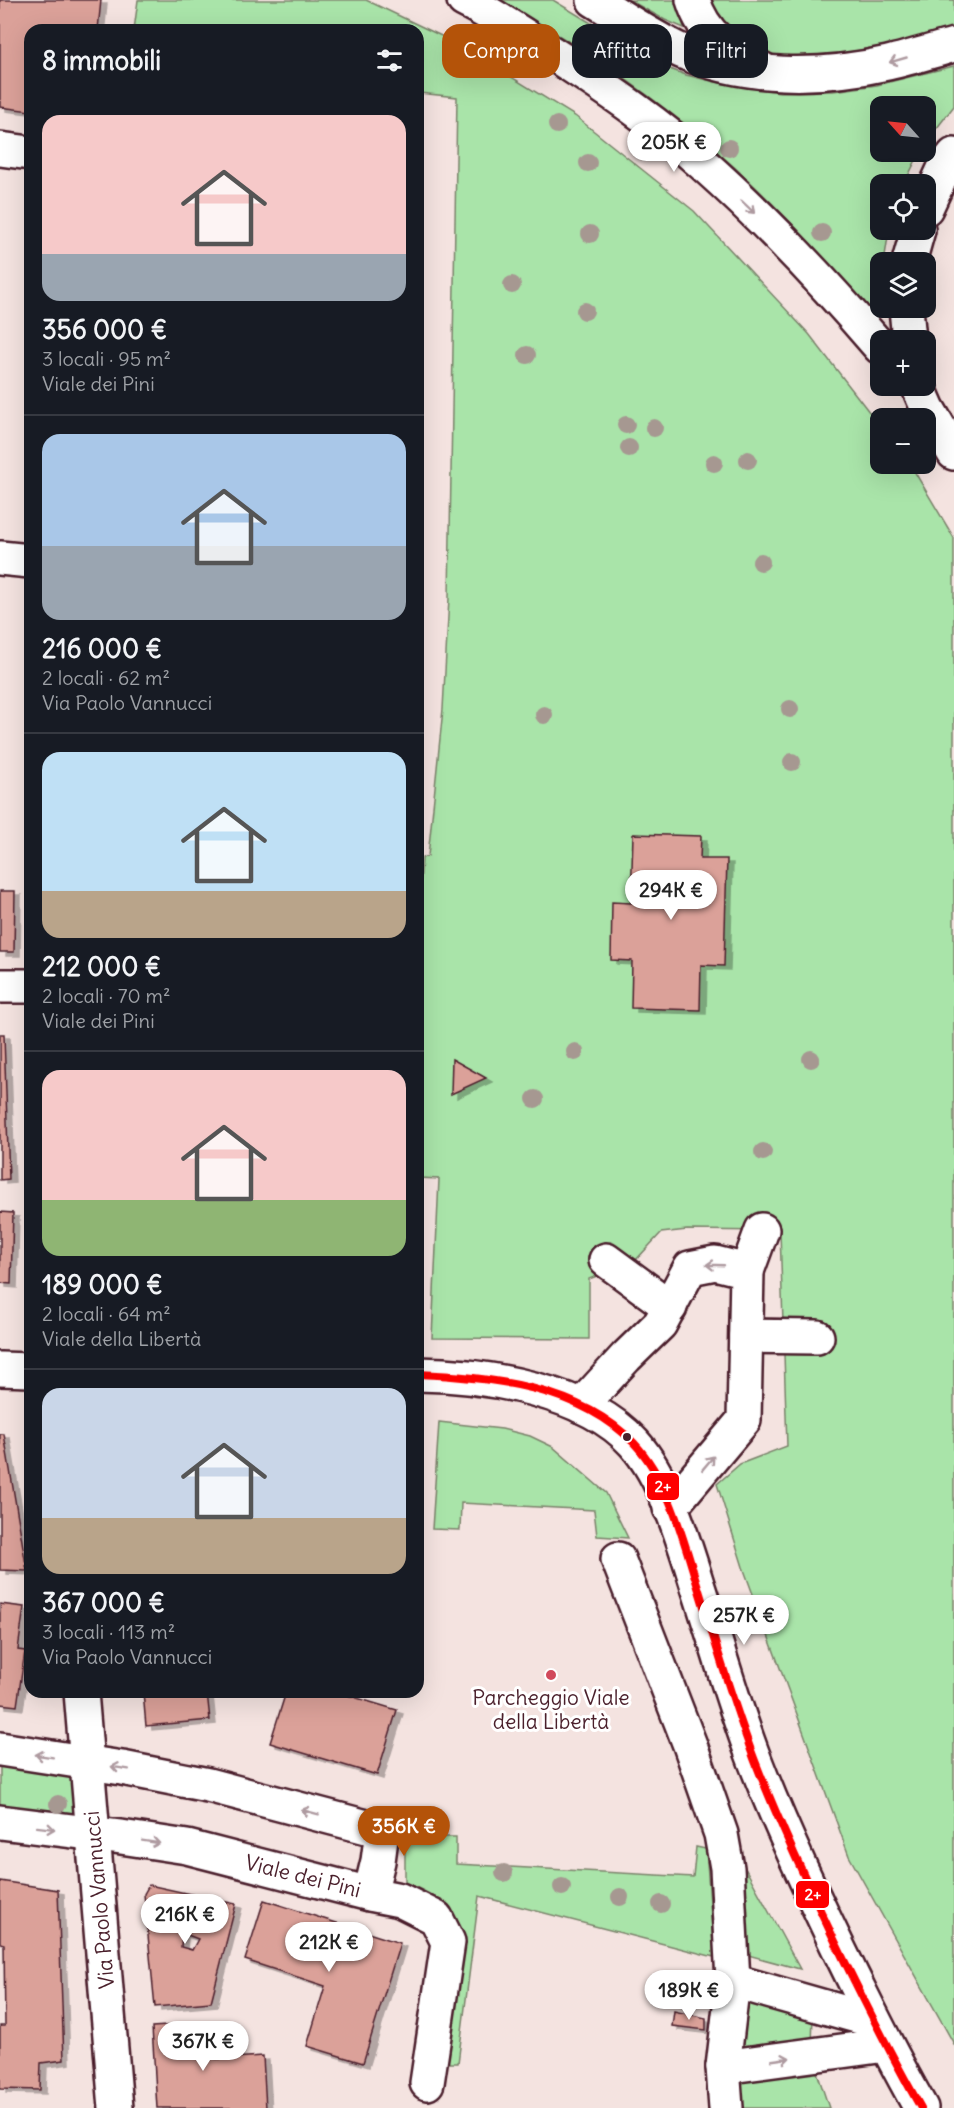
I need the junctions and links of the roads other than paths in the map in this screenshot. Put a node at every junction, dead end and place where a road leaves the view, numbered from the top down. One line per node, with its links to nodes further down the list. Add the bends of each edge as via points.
1 (464, 0): 12 (street, one-way to 12, via 576,69 686,150 765,224)
2 (594, 0): 6 (street)
3 (693, 0): 4 (street)
4 (704, 24)
5 (954, 45): 7 (street, one-way to 7, via 863,68 813,74)
6 (684, 51)
7 (768, 72)
8 (0, 149): 9 (street)
9 (24, 152)
10 (954, 155): 11 (street)
11 (936, 186)
12 (870, 336)
13 (921, 396): 14 (street)
14 (954, 453)
15 (0, 558): 16 (street)
16 (24, 560)
17 (24, 986): 18 (street)
18 (0, 987)
19 (762, 1230): 21 (street)
20 (606, 1260): 22 (street)
21 (747, 1271): 22 (street, one-way to 22, via 715,1263 690,1268); 23 (street)
22 (670, 1307): 28 (street, via 660,1324)
23 (746, 1336): 24 (street); 29 (street, one-way to 23, via 744,1420)
24 (817, 1337)
25 (0, 1369): 26 (street)
26 (24, 1370)
27 (424, 1374): 28 (street, via 523,1386)
28 (581, 1406): 29 (street, via 632,1441 651,1466)
29 (670, 1508): 38 (street, via 755,1761 822,1914)
30 (618, 1559): 37 (street, via 721,1834 727,1868)
31 (82, 1698): 33 (street, Via Paolo Vannucci)
32 (0, 1749): 33 (street, Viale dei Pini, one-way to 32)
33 (87, 1763): 35 (street, Via Paolo Vannucci); 36 (street, Viale dei Pini, one-way to 33, via 382,1831 208,1785)
34 (0, 1822): 35 (street, Viale dei Pini, one-way to 35)
35 (93, 1834): 36 (street, Viale dei Pini, one-way to 36, via 187,1847); 41 (street, Via Paolo Vannucci)
36 (370, 1893): 40 (street, via 400,1900 436,1918 447,1942)
37 (733, 1981): 38 (street); 39 (street)
38 (880, 2033): 39 (street, one-way to 38); 43 (street)
39 (723, 2067): 42 (street)
40 (427, 2083)
41 (116, 2108)
42 (726, 2108)
43 (921, 2108)

